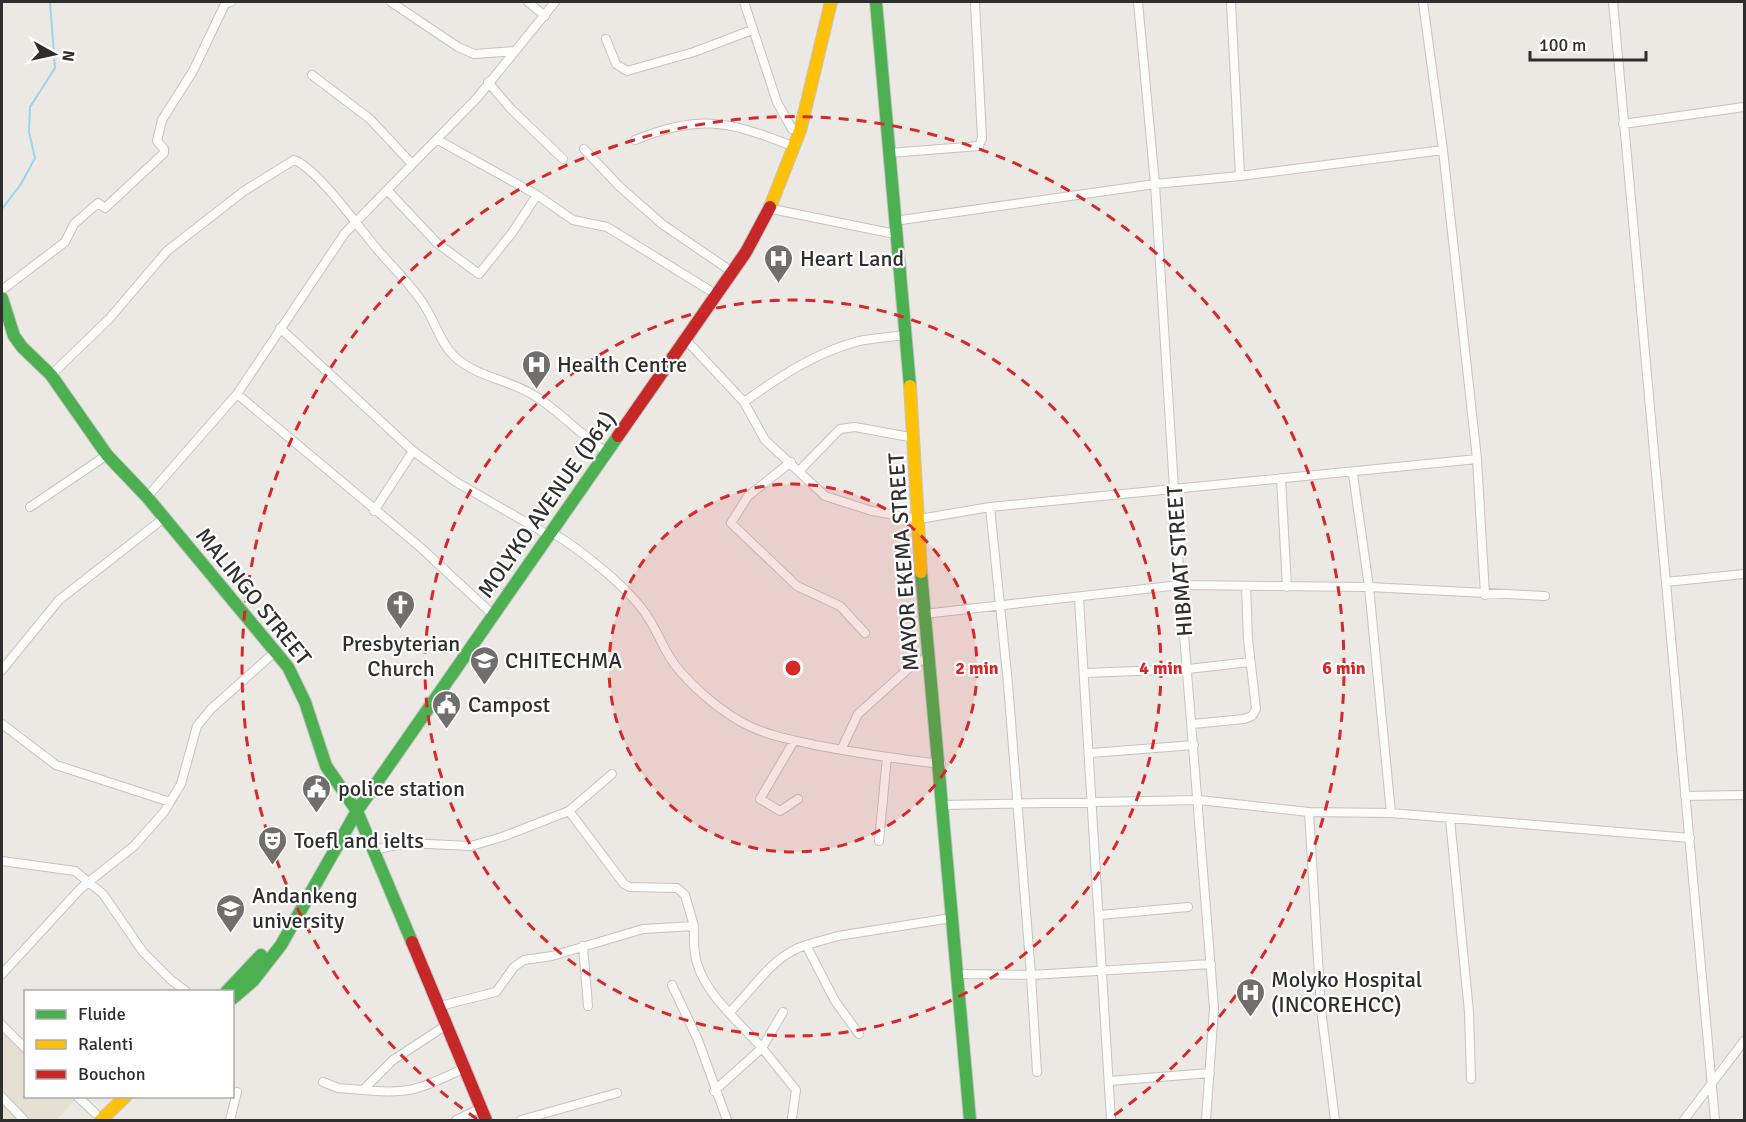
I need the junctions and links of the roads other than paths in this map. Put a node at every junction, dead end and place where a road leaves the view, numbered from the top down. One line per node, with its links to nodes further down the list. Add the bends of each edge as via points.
1 (231, 2): 39 (street, via 225,4 193,70 158,128 157,141 164,153 105,208 98,203 74,224 65,243)
2 (391, 2): 17 (street, via 474,54)
3 (528, 2): 14 (street)
4 (555, 2): 14 (street)
5 (744, 2): 15 (street)
6 (822, 2): 22 (main road, MOLYKO AVENUE (D61))
7 (831, 2): 35 (main road, MOLYKO AVENUE (D61), via 804,124)
8 (876, 2): 28 (main road, MAYOR EKEMA STREET)
9 (975, 2): 28 (street, via 982,138 978,146)
10 (1138, 2): 32 (street, HIBMAT STREET)
11 (1231, 2): 31 (street)
12 (1423, 2): 27 (street)
13 (1613, 2): 21 (street)
14 (545, 16): 17 (street)
15 (752, 30): 16 (street, via 627,71 616,64); 22 (street, via 777,102)
16 (606, 39)
17 (515, 51): 19 (street)
18 (312, 75): 30 (street, via 370,119)
19 (488, 82): 23 (street); 29 (street)
20 (1744, 107): 21 (street)
21 (1623, 124): 66 (street)
22 (792, 129): 25 (main road, MOLYKO AVENUE (D61))
23 (438, 140): 30 (street); 34 (street)
24 (635, 140): 25 (street, via 688,123 707,123 739,127)
25 (787, 144): 38 (main road, MOLYKO AVENUE (D61), via 761,207)
26 (584, 149): 38 (street, via 662,224)
27 (1443, 150): 31 (street); 52 (street)
28 (889, 153): 37 (main road, MAYOR EKEMA STREET)
29 (563, 159)
30 (412, 164): 33 (street)
31 (1240, 176): 32 (street)
32 (1155, 184): 37 (street); 57 (street, HIBMAT STREET)
33 (388, 190): 34 (street, via 437,243 478,274); 36 (street)
34 (537, 195): 40 (street, via 573,220 607,227)
35 (772, 209): 37 (street); 44 (main road, MOLYKO AVENUE (D61))
36 (357, 221): 42 (street); 45 (street, via 297,161 289,161 167,251 109,319); 49 (street, via 376,249 411,285 455,357 482,374 534,395)
37 (895, 228): 43 (main road, MAYOR EKEMA STREET)
38 (726, 267): 40 (main road, MOLYKO AVENUE (D61))
39 (2, 290)
40 (710, 290): 49 (main road, MOLYKO AVENUE (D61))
41 (2, 298): 45 (main road, MALINGO STREET, via 14,336)
42 (280, 328): 46 (street); 50 (street)
43 (904, 335): 47 (street, via 842,347 788,371); 48 (main road, MAYOR EKEMA STREET)
44 (686, 340): 47 (street); 49 (main road, MOLYKO AVENUE (D61))
45 (51, 375): 51 (main road, MALINGO STREET)
46 (237, 394): 58 (street); 61 (street, via 318,459)
47 (744, 402): 53 (street, via 765,440)
48 (915, 438): 54 (street, via 855,427 840,429); 63 (main road, MAYOR EKEMA STREET)
49 (603, 450): 64 (main road, MOLYKO AVENUE (D61))
50 (413, 452): 61 (street); 64 (street, via 456,482)
51 (107, 455): 58 (main road, MALINGO STREET); 59 (street)
52 (1476, 459): 55 (street); 71 (street)
53 (791, 462): 54 (street); 77 (street, via 748,496 731,523 797,586 840,606)
54 (800, 470): 63 (street, via 825,496 842,503)
55 (1353, 474): 56 (street); 70 (street)
56 (1281, 478): 57 (street); 69 (street)
57 (1174, 490): 60 (street); 67 (street, HIBMAT STREET)
58 (147, 497): 62 (main road, MALINGO STREET)
59 (30, 507)
60 (990, 507): 63 (street); 74 (street)
61 (374, 511): 75 (street)
62 (164, 518): 78 (main road, MALINGO STREET); 82 (street, via 59,600)
63 (919, 519): 76 (main road, MAYOR EKEMA STREET)
64 (547, 532): 75 (main road, MOLYKO AVENUE (D61)); 86 (street, via 585,553 635,603 650,620 679,670 709,698 749,726); 101 (main road, MOLYKO AVENUE (D61))
65 (1744, 574): 66 (street)
66 (1666, 582): 94 (street)
67 (1180, 585): 68 (street); 73 (street); 81 (street, HIBMAT STREET)
68 (1246, 586): 69 (street); 80 (street)
69 (1287, 587): 70 (street)
70 (1369, 587): 71 (street); 104 (street)
71 (1485, 595): 72 (street)
72 (1545, 596)
73 (1079, 598): 74 (street); 83 (street)
74 (1001, 607): 76 (street); 99 (street)
75 (488, 610): 101 (main road, MOLYKO AVENUE (D61))
76 (924, 614): 79 (main road, MAYOR EKEMA STREET)
77 (865, 633)
78 (276, 651): 98 (street, via 197,726 181,784); 101 (main road, MALINGO STREET, via 302,693 326,766)
79 (930, 655): 88 (street, via 908,669 858,714); 91 (main road, MAYOR EKEMA STREET)
80 (1251, 662): 81 (street); 85 (street, via 1256,709 1252,716)
81 (1188, 669): 83 (street); 85 (street, HIBMAT STREET)
82 (2, 670)
83 (1085, 674): 89 (street)
84 (2, 724): 98 (street, via 56,765)
85 (1192, 724): 87 (street, HIBMAT STREET)
86 (794, 741): 88 (street); 95 (street, via 760,799 780,810)
87 (1194, 745): 89 (street); 97 (street, HIBMAT STREET)
88 (841, 750): 90 (street)
89 (1091, 753): 96 (street)
90 (887, 758): 91 (street); 107 (street)
91 (941, 764): 100 (main road, MAYOR EKEMA STREET)
92 (612, 774): 102 (street)
93 (1744, 795): 94 (street)
94 (1685, 796): 106 (street)
95 (798, 799)
96 (1092, 800): 97 (street); 99 (street); 112 (street)
97 (1199, 800): 103 (street); 117 (street, HIBMAT STREET)
98 (170, 802): 110 (street, via 134,846)
99 (1019, 803): 100 (street); 121 (street)
100 (944, 805): 113 (main road, MAYOR EKEMA STREET)
101 (355, 807): 108 (main road, MALINGO STREET); 124 (main road, MOLYKO AVENUE (D61), via 276,936); 125 (main road, MOLYKO AVENUE (D61), via 281,945 253,981)
102 (569, 811): 108 (street, via 471,846 407,843); 114 (street, via 624,884 677,888 685,895)
103 (1309, 812): 104 (street); 163 (street, via 1321,1009)
104 (1391, 813): 105 (street)
105 (1450, 819): 106 (street); 139 (street, via 1469,1012)
106 (1690, 838): 142 (street)
107 (879, 840)
108 (373, 850): 126 (main road, MALINGO STREET)
109 (2, 861): 110 (street, via 75,871)
110 (89, 883): 119 (street); 123 (street, via 103,894 143,952)
111 (1188, 907): 112 (street)
112 (1100, 915): 118 (street)
113 (951, 918): 115 (street); 120 (main road, MAYOR EKEMA STREET)
114 (694, 926): 116 (street, via 643,929); 128 (street, via 699,971)
115 (806, 945): 128 (street, via 790,950 772,964 756,987); 132 (street, via 835,1000)
116 (583, 946): 126 (street, via 518,963 496,992); 127 (street)
117 (1211, 964): 118 (street); 138 (street, HIBMAT STREET, via 1214,1008)
118 (1104, 972): 121 (street); 140 (street)
119 (2, 974)
120 (955, 974): 121 (street); 160 (main road, MAYOR EKEMA STREET)
121 (1031, 975): 137 (street)
122 (672, 985): 144 (street, via 698,1040)
123 (184, 990)
124 (228, 990)
125 (234, 997)
126 (440, 1006): 130 (main road, MALINGO STREET)
127 (588, 1006)
128 (730, 1012): 135 (street)
129 (783, 1012): 135 (street)
130 (448, 1024): 136 (main road, MALINGO STREET); 143 (street, via 393,1060)
131 (2, 1025): 134 (street)
132 (859, 1034)
133 (1744, 1041): 142 (street)
134 (24, 1047)
135 (762, 1048): 144 (street); 153 (street, via 796,1090)
136 (465, 1068): 143 (street, via 415,1091 399,1094); 151 (main road, MALINGO STREET)
137 (1037, 1072)
138 (1210, 1072): 140 (street); 162 (street, HIBMAT STREET)
139 (1471, 1079)
140 (1109, 1081): 161 (street)
141 (323, 1082): 143 (street)
142 (1712, 1083): 164 (street); 165 (street)
143 (363, 1090)
144 (714, 1091): 159 (street)
145 (237, 1092): 155 (street)
146 (617, 1093): 158 (street)
147 (2, 1097): 154 (street)
148 (79, 1098): 152 (street)
149 (111, 1098): 152 (main road)
150 (123, 1098): 152 (main road)
151 (481, 1108): 156 (street); 157 (main road, MALINGO STREET)
152 (95, 1118)
153 (792, 1118)
154 (24, 1120)
155 (230, 1120)
156 (456, 1120)
157 (486, 1120)
158 (521, 1120)
159 (727, 1120)
160 (970, 1120)
161 (1111, 1120)
162 (1206, 1120)
163 (1335, 1120)
164 (1684, 1120)
165 (1715, 1120)

